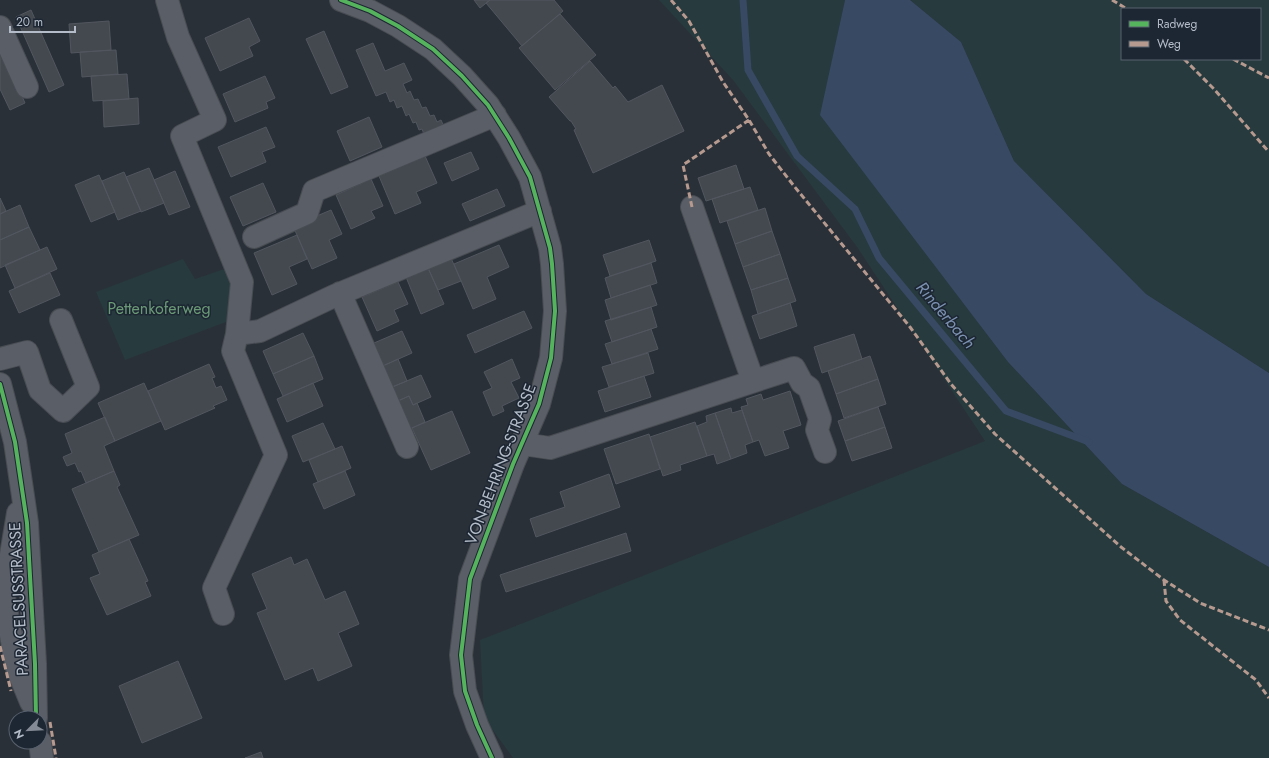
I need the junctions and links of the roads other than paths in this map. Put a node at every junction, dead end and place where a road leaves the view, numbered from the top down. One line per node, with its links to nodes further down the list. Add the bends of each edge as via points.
1 (168, 0): 11 (street, via 178,37 215,120 182,136 242,282)
2 (341, 0): 5 (street, VON-BEHRING-STRASSE, via 370,11 433,49 468,82)
3 (0, 26): 4 (street)
4 (27, 87)
5 (495, 115): 7 (street, VON-BEHRING-STRASSE, via 530,177); 8 (street, via 314,191 307,213)
6 (692, 207): 13 (street)
7 (540, 211): 9 (street); 15 (street, VON-BEHRING-STRASSE, via 550,248 555,311 550,358 539,404)
8 (254, 237)
9 (340, 293): 11 (street, via 260,331); 16 (street)
10 (61, 320): 12 (street, via 88,387 63,411 40,390 26,352)
11 (237, 334): 21 (street, via 233,350 276,455 214,588)
12 (0, 359)
13 (753, 381): 15 (street, via 550,448); 17 (street, via 794,368 802,383 809,388 820,419 817,430)
14 (0, 384): 18 (street, PARACELSUSSTRASSE, via 15,442)
15 (523, 444): 24 (street, VON-BEHRING-STRASSE, via 470,579 461,654 465,691)
16 (407, 447)
17 (825, 452)
18 (22, 487): 19 (street, PARACELSUSSTRASSE); 20 (street, PARACELSUSSTRASSE)
19 (31, 593): 20 (street); 23 (street, PARACELSUSSTRASSE)
20 (2, 596): 22 (street, PARACELSUSSTRASSE, via 17,668)
21 (223, 614)
22 (33, 710)
23 (35, 710)
24 (492, 758)

